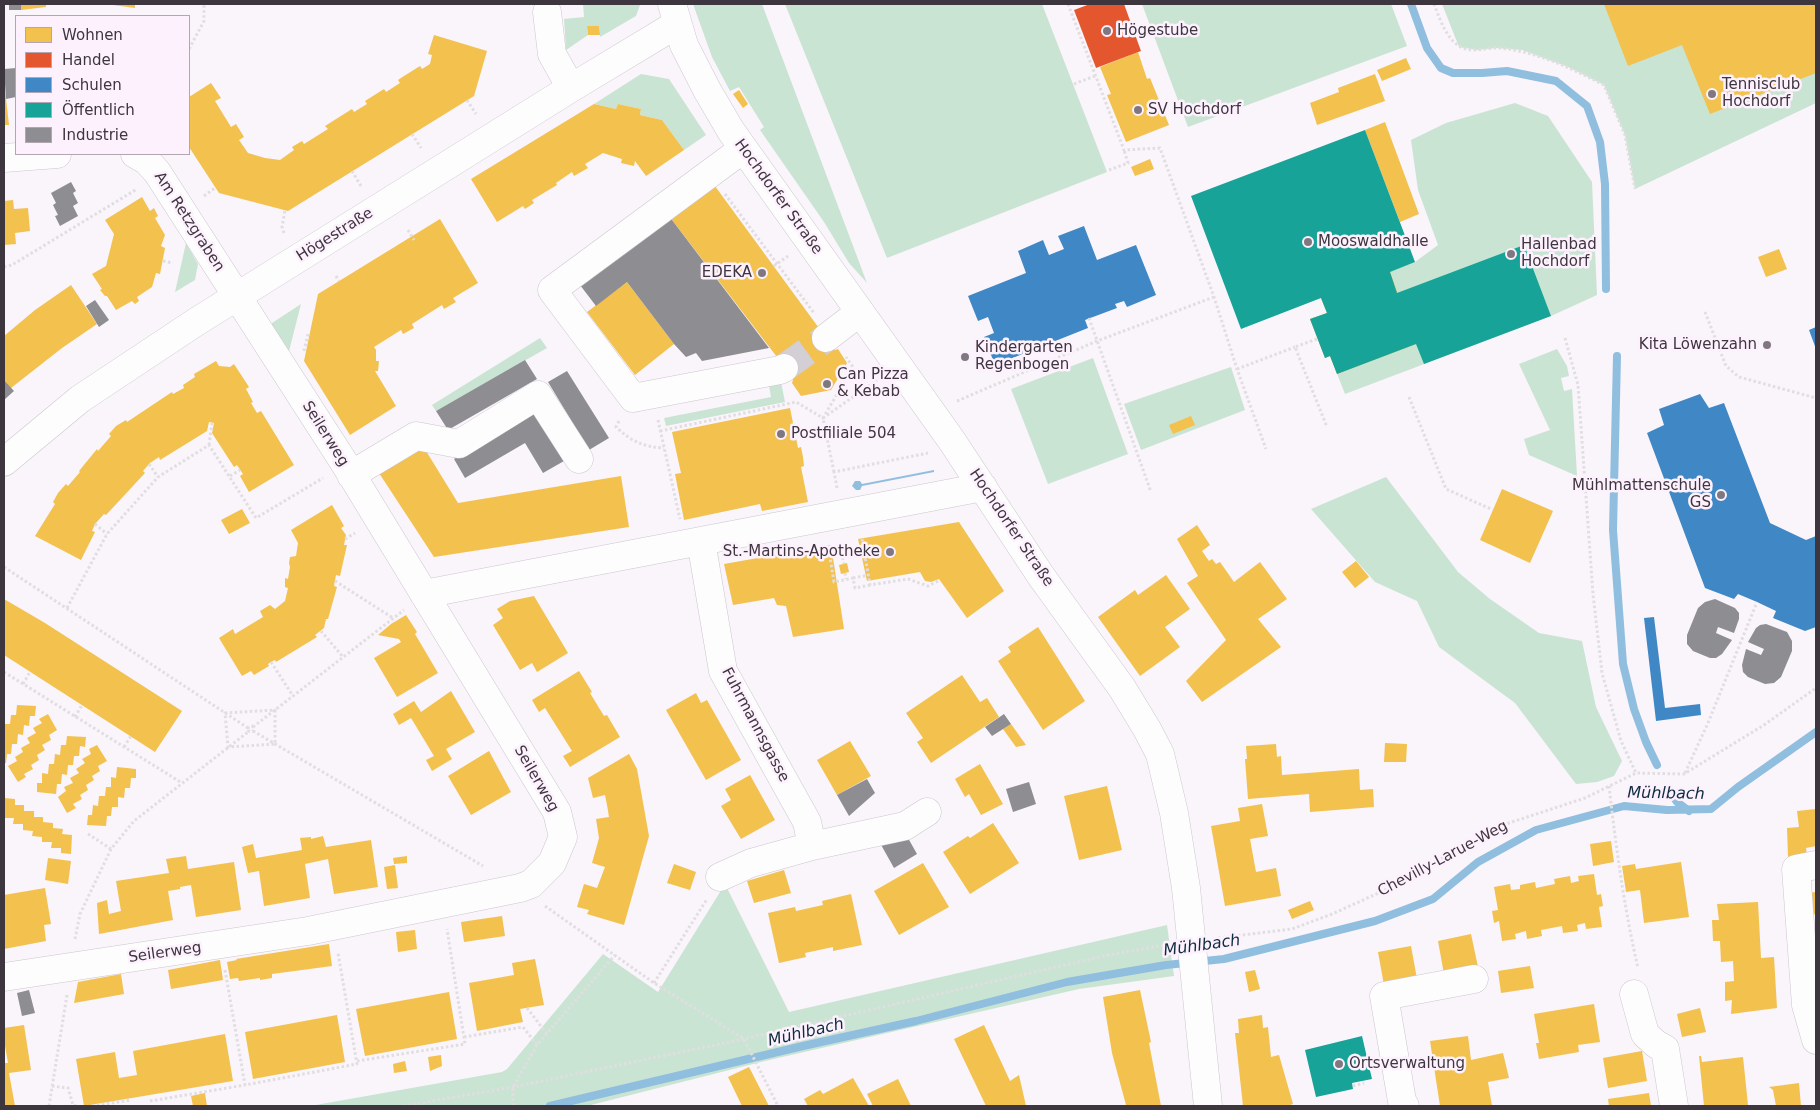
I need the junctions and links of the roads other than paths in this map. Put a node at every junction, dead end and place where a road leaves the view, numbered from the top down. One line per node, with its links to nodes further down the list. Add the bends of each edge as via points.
1 (547, 12): 3 (street, via 552,54)
2 (675, 14): 3 (street, Högestraße); 4 (street, Hochdorfer Straße, via 684,45)
3 (570, 88): 8 (street, Högestraße)
4 (743, 149): 9 (street, Hochdorfer Straße); 11 (street, via 552,290 643,397)
5 (44, 155): 7 (street)
6 (137, 155): 8 (street, Am Retzgraben, via 157,172)
7 (4, 158)
8 (238, 296): 13 (street, Högestraße, via 80,398); 14 (street, Seilerweg)
9 (860, 312): 10 (street); 15 (street, Hochdorfer Straße)
10 (835, 346)
11 (784, 368)
12 (579, 459): 14 (street, via 538,395 459,444 416,436)
13 (4, 462)
14 (348, 470): 17 (street, Seilerweg)
15 (983, 487): 16 (street); 26 (street, Hochdorfer Straße, via 1122,688 1160,754 1174,813 1186,888)
16 (694, 542): 17 (street); 19 (street, Fuhrmannsgasse, via 722,671 807,822)
17 (424, 594): 22 (street, Seilerweg, via 557,812 563,837 552,863 531,884 334,926)
18 (927, 812): 19 (street, via 905,826)
19 (812, 846): 21 (street, via 751,863)
20 (1816, 865): 25 (street, via 1796,869 1806,1005)
21 (720, 877)
22 (4, 977)
23 (1474, 979): 27 (street, via 1384,996)
24 (1634, 994): 28 (street, via 1645,1034 1665,1049)
25 (1816, 1040)
26 (1208, 1106)
27 (1405, 1106)
28 (1674, 1106)

